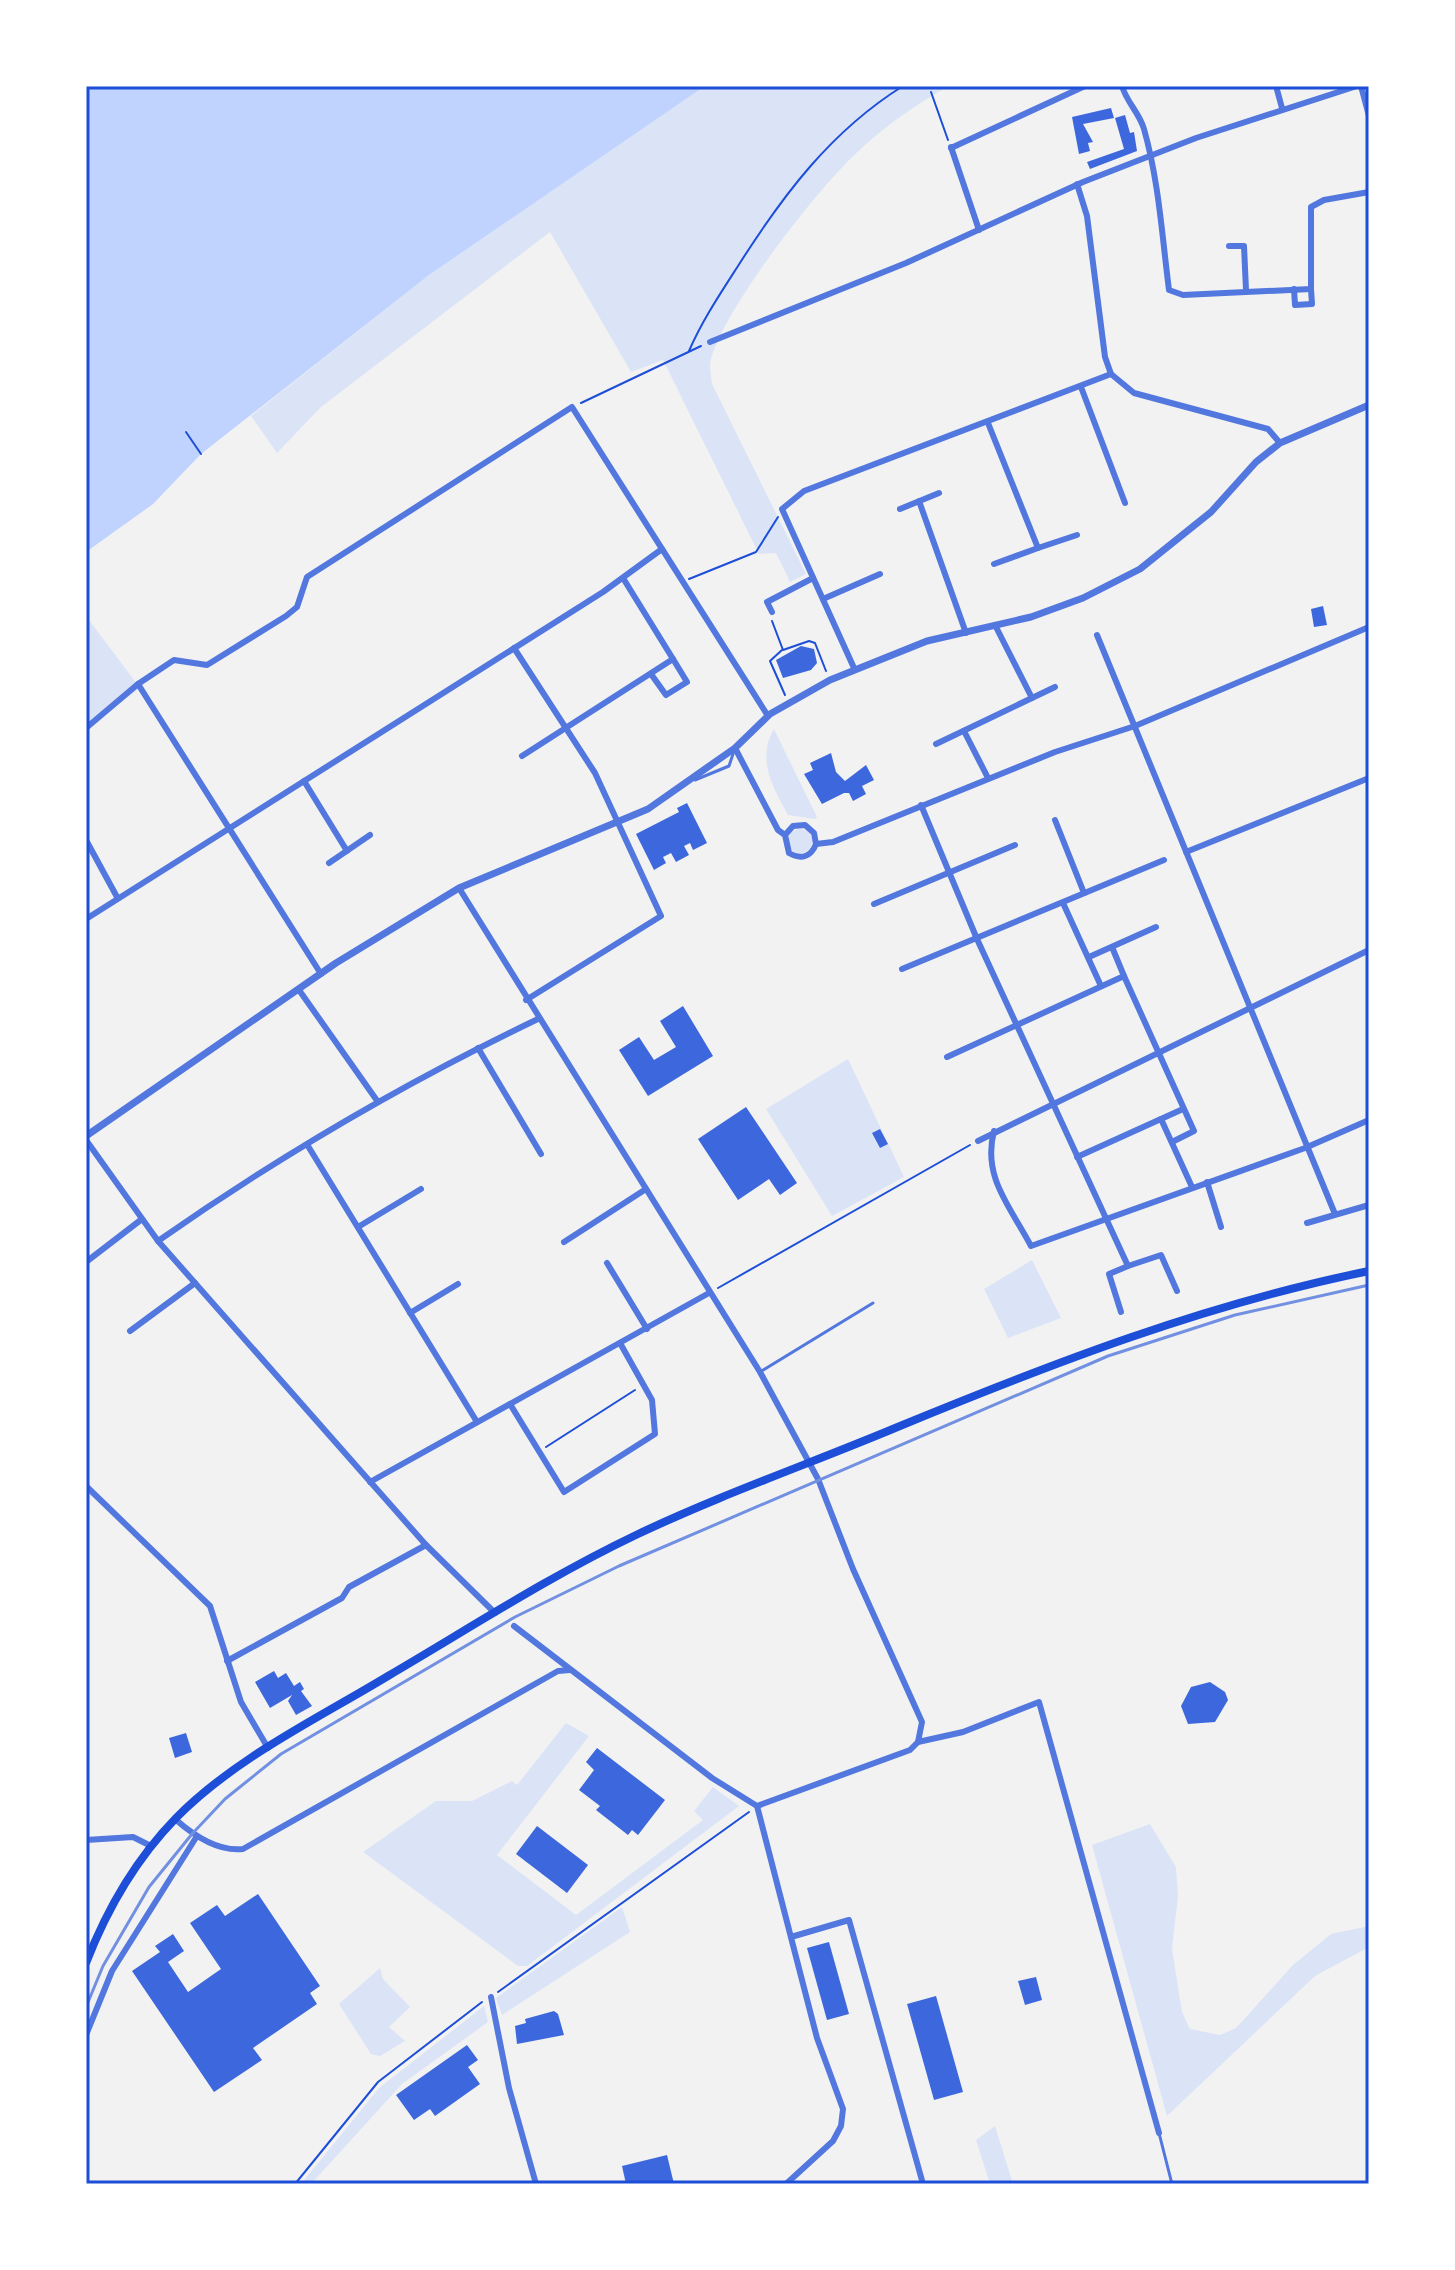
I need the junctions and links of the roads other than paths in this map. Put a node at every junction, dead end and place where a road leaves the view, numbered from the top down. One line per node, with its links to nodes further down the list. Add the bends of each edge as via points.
1 (1085, 86): 10 (street, via 951,146)
2 (1122, 86): 7 (street, via 1126,102 1140,115)
3 (1276, 86): 5 (street)
4 (1359, 86): 5 (street); 6 (street)
5 (1282, 108): 7 (street)
6 (1369, 116)
7 (1150, 156): 8 (street); 14 (street, via 1163,218 1169,290 1183,295)
8 (1077, 184): 10 (street); 16 (street, via 1087,216)
9 (1369, 192): 13 (street, via 1311,207)
10 (979, 230): 15 (street)
11 (1229, 246): 14 (street, via 1244,246)
12 (1294, 289): 13 (street); 13 (street, via 1295,305 1303,305 1312,304); 14 (street)
13 (1311, 289)
14 (1246, 290)
15 (710, 342)
16 (1111, 374): 17 (street); 20 (street, via 1134,393 1268,429)
17 (1081, 387): 19 (street); 23 (street)
18 (1369, 405): 20 (street)
19 (988, 423): 26 (street); 31 (street, via 804,491 782,509)
20 (1280, 443): 34 (street, via 1189,532 1140,569 1083,598)
21 (939, 493): 22 (street)
22 (919, 501): 24 (street); 36 (street)
23 (1125, 503)
24 (900, 509)
25 (1077, 535): 26 (street)
26 (1038, 548): 28 (street)
27 (662, 549): 30 (street); 42 (street, via 572,407 307,577 297,607 286,616 207,665 174,660); 45 (street)
28 (994, 564)
29 (880, 574): 32 (street)
30 (623, 578): 38 (street); 39 (street)
31 (813, 578): 32 (street); 33 (street, via 767,602)
32 (823, 599): 40 (street)
33 (772, 612)
34 (995, 625): 36 (street); 44 (street)
35 (1369, 627): 46 (street)
36 (966, 633): 40 (street)
37 (1097, 635): 46 (street)
38 (514, 648): 48 (street); 55 (street)
39 (673, 659): 41 (street); 41 (street, via 687,682 666,695)
40 (854, 668): 45 (street)
41 (651, 674): 48 (street)
42 (138, 684): 47 (street); 59 (street)
43 (1055, 687): 44 (street)
44 (1032, 698): 49 (street)
45 (768, 716): 51 (street)
46 (1135, 726): 53 (street); 66 (street)
47 (86, 728)
48 (568, 728): 52 (street); 58 (street)
49 (964, 731): 50 (street); 53 (street)
50 (936, 744)
51 (735, 748): 58 (street, via 648,809); 61 (street)
52 (522, 756)
53 (988, 778): 56 (street)
54 (1369, 778): 66 (street)
55 (304, 781): 59 (street); 65 (street)
56 (921, 805): 63 (street, via 833,842); 69 (street)
57 (1055, 820): 71 (street)
58 (616, 822): 70 (street); 86 (street, via 661,916)
59 (230, 826): 72 (street); 82 (street)
60 (370, 835): 65 (street)
61 (785, 835): 63 (street, via 793,826 805,825); 63 (street, via 785,848 795,857 808,855)
62 (86, 840): 72 (street)
63 (816, 844)
64 (1015, 845): 69 (street)
65 (347, 851): 68 (street)
66 (1186, 852): 87 (street)
67 (1164, 860): 71 (street)
68 (329, 863)
69 (949, 874): 74 (street); 77 (street)
70 (459, 888): 82 (street); 86 (street)
71 (1084, 893): 73 (street)
72 (117, 897): 75 (street)
73 (1063, 903): 77 (street); 80 (street)
74 (874, 904)
75 (86, 919)
76 (1156, 927): 78 (street)
77 (977, 939): 81 (street); 89 (street)
78 (1112, 947): 80 (street); 83 (street)
79 (1369, 950): 87 (street)
80 (1089, 957): 84 (street)
81 (902, 969)
82 (321, 974): 85 (street)
83 (1124, 976): 84 (street); 91 (street)
84 (1101, 986): 89 (street)
85 (299, 990): 93 (street); 99 (street)
86 (526, 1000): 88 (street)
87 (1249, 1010): 91 (street); 103 (street)
88 (538, 1019): 90 (street); 109 (street)
89 (1016, 1024): 92 (street); 94 (street)
90 (478, 1048): 93 (street); 104 (street)
91 (1159, 1054): 94 (street); 95 (street)
92 (947, 1057)
93 (378, 1102): 102 (street)
94 (1054, 1102): 98 (street); 105 (street)
95 (1183, 1109): 96 (street); 101 (street, via 1194,1131)
96 (1161, 1119): 101 (street); 105 (street)
97 (1369, 1120): 103 (street)
98 (994, 1131): 100 (street); 112 (street, via 989,1168 1031,1246)
99 (86, 1138): 113 (street)
100 (978, 1141)
101 (1172, 1142): 107 (street)
102 (308, 1146): 115 (street); 117 (street)
103 (1305, 1148): 106 (street); 111 (street)
104 (541, 1154)
105 (1077, 1157): 112 (street)
106 (1207, 1182): 107 (street); 116 (street)
107 (1192, 1187): 112 (street)
108 (421, 1189): 115 (street)
109 (646, 1189): 118 (street); 126 (street)
110 (1369, 1205): 111 (street)
111 (1335, 1214): 114 (street)
112 (1105, 1217): 121 (street)
113 (142, 1219): 117 (street); 119 (street)
114 (1307, 1223)
115 (358, 1227): 129 (street)
116 (1221, 1227)
117 (158, 1241): 123 (street)
118 (564, 1242)
119 (86, 1262)
120 (607, 1263): 130 (street)
121 (1128, 1266): 125 (street, via 1161,1255); 128 (street, via 1109,1274)
122 (1369, 1271): 136 (main road, via 1170,1321)
123 (195, 1283): 131 (street); 137 (street)
124 (458, 1284): 129 (street)
125 (1177, 1291)
126 (709, 1293): 130 (street); 133 (street)
127 (873, 1303): 133 (lane)
128 (1121, 1312)
129 (410, 1313): 135 (street)
130 (647, 1329): 132 (street)
131 (130, 1331)
132 (620, 1343): 134 (street); 134 (street, via 652,1400 655,1434 564,1492)
133 (760, 1372): 136 (street)
134 (510, 1404): 135 (street)
135 (477, 1422): 137 (street)
136 (810, 1463): 140 (main road, via 636,1535); 144 (street, via 922,1722)
137 (370, 1482): 139 (street)
138 (86, 1486): 142 (street, via 210,1606)
139 (426, 1545): 140 (street); 142 (street)
140 (495, 1613): 145 (main road)
141 (514, 1626): 143 (street)
142 (227, 1661): 145 (street, via 241,1702)
143 (570, 1670): 146 (street); 148 (street, via 558,1671 243,1849)
144 (918, 1742): 146 (street, via 910,1750); 155 (street, via 963,1732 1039,1702)
145 (268, 1748): 147 (main road)
146 (757, 1806): 151 (street)
147 (175, 1819): 148 (street); 150 (main road)
148 (197, 1836): 154 (street, via 112,1971)
149 (86, 1840): 150 (street, via 133,1837)
150 (151, 1846): 152 (main road, via 116,1897)
151 (791, 1937): 157 (street, via 817,2038 843,2109 833,2141); 158 (street, via 849,1920)
152 (86, 1963)
153 (491, 1997): 156 (street)
154 (86, 2035)
155 (1159, 2133): 159 (lane)
156 (536, 2184)
157 (786, 2184)
158 (923, 2184)
159 (1172, 2184)

